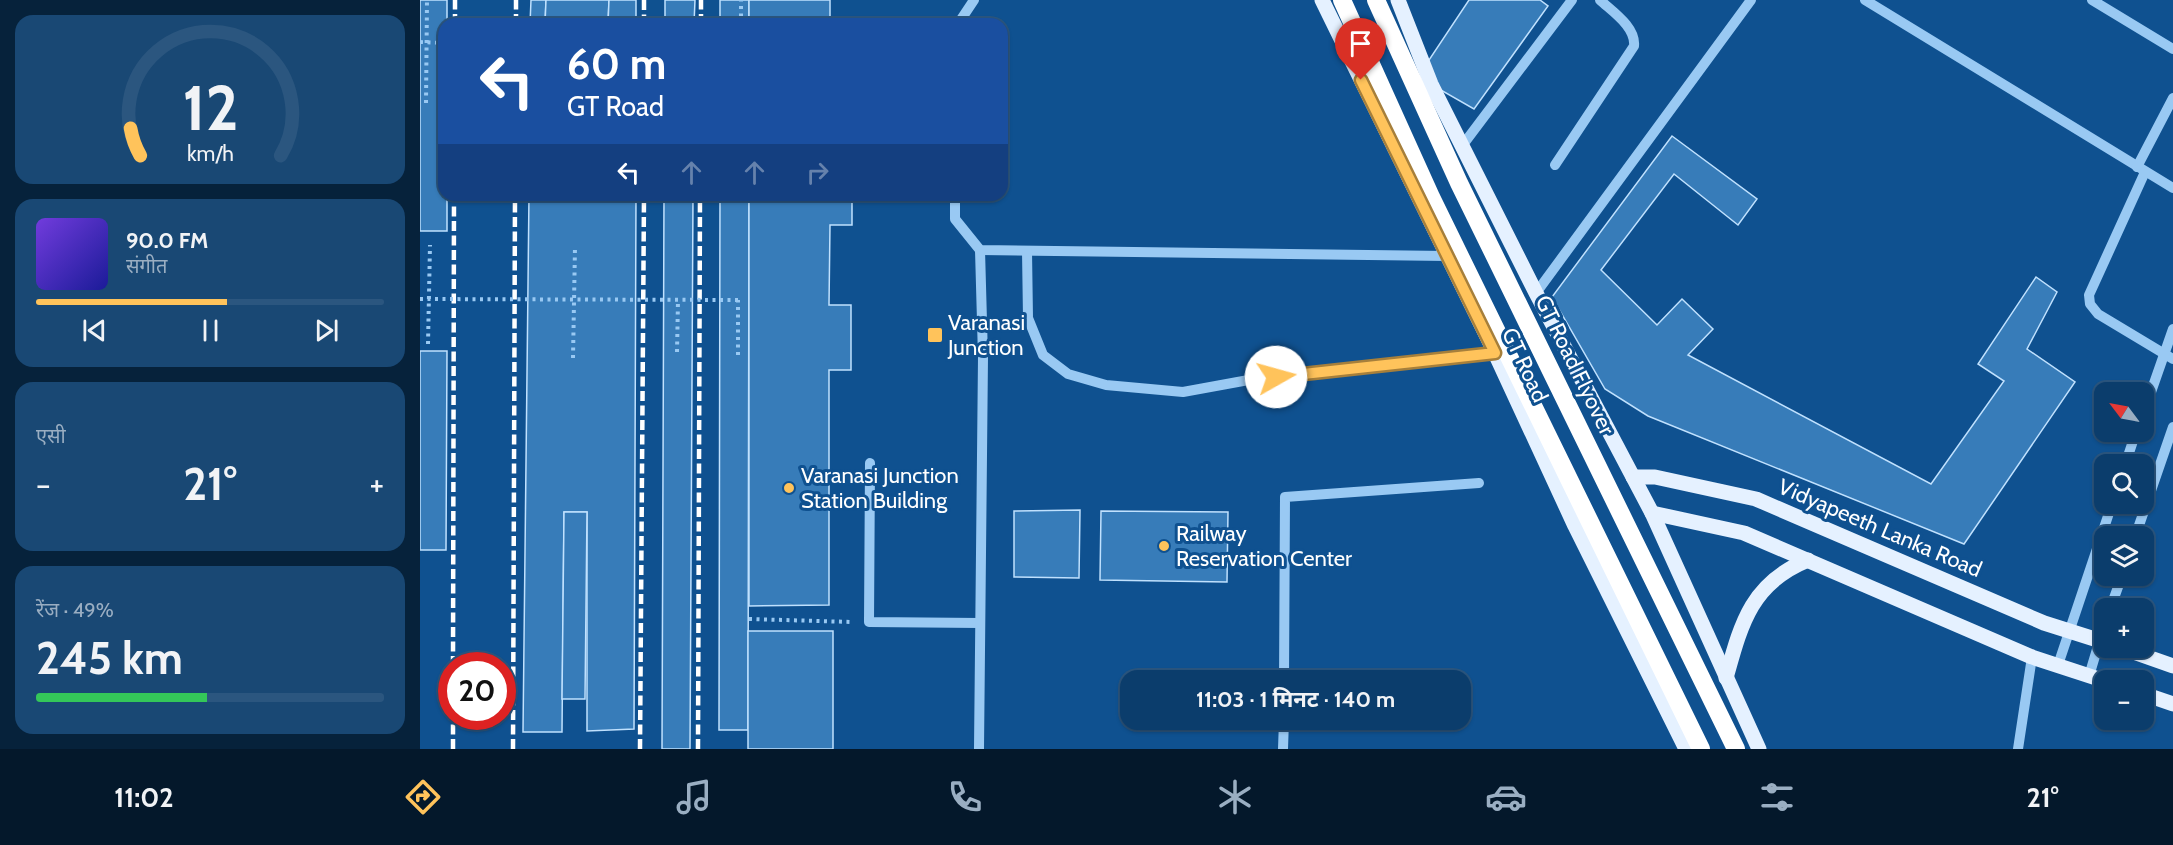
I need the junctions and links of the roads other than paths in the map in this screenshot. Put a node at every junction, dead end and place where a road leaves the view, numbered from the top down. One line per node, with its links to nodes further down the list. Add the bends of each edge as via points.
1 (974, 0): 11 (street)
2 (1322, 0): 21 (main road, GT Road)
3 (1341, 0): 53 (highway, via 1431,197)
4 (1376, 0): 54 (highway, GT Road Flyover, via 1459,183)
5 (1398, 0): 14 (main road, GT Road, via 1431,84)
6 (1600, 0): 15 (street, via 1630,30 1634,46)
7 (1751, 0): 22 (street)
8 (1865, 0): 16 (street)
9 (2092, 0): 12 (street)
10 (1568, 1): 14 (street)
11 (962, 18)
12 (2173, 49)
13 (2173, 98): 16 (street)
14 (1462, 146): 22 (main road, GT Road)
15 (1555, 165)
16 (2141, 170): 17 (street); 25 (street, via 2088,295 2098,314)
17 (2173, 188)
18 (956, 201): 19 (street, via 955,219)
19 (980, 250): 20 (street); 35 (street)
20 (1027, 251): 21 (street); 24 (street, via 1028,318 1042,355 1068,374 1106,385 1183,392 1254,379)
21 (1447, 256): 24 (main road, GT Road)
22 (1536, 293): 29 (main road, GT Road)
23 (2173, 329): 25 (street)
24 (1495, 353): 52 (main road, GT Road, via 1575,526)
25 (2168, 357): 26 (street)
26 (2154, 388)
27 (2173, 427): 33 (street)
28 (870, 463): 35 (street, via 869,622)
29 (1633, 477): 31 (main road, GT Road); 36 (main road, Vidyapeeth Lanka Road, via 1655,477 1756,499)
30 (1479, 483): 43 (street, via 1285,497)
31 (1652, 513): 34 (main road, via 1744,533); 46 (main road, GT Road)
32 (2109, 514): 36 (street)
33 (2139, 526)
34 (1808, 560): 38 (main road); 46 (main road, via 1788,568 1757,595 1740,627)
35 (980, 622): 50 (street)
36 (2068, 630): 37 (main road, Vidyapeeth Lanka Road); 41 (street)
37 (2094, 634)
38 (2031, 657): 41 (main road); 56 (street)
39 (2096, 658): 44 (street)
40 (2150, 658): 42 (main road)
41 (2058, 665): 44 (main road)
42 (2173, 666)
43 (1284, 670)
44 (2090, 676): 45 (main road)
45 (2094, 677)
46 (1725, 678): 55 (main road, GT Road)
47 (2154, 696): 48 (main road)
48 (2172, 701)
49 (1284, 730): 51 (street)
50 (979, 749)
51 (1283, 749)
52 (1686, 749)
53 (1701, 749)
54 (1736, 749)
55 (1760, 749)
56 (2018, 749)

